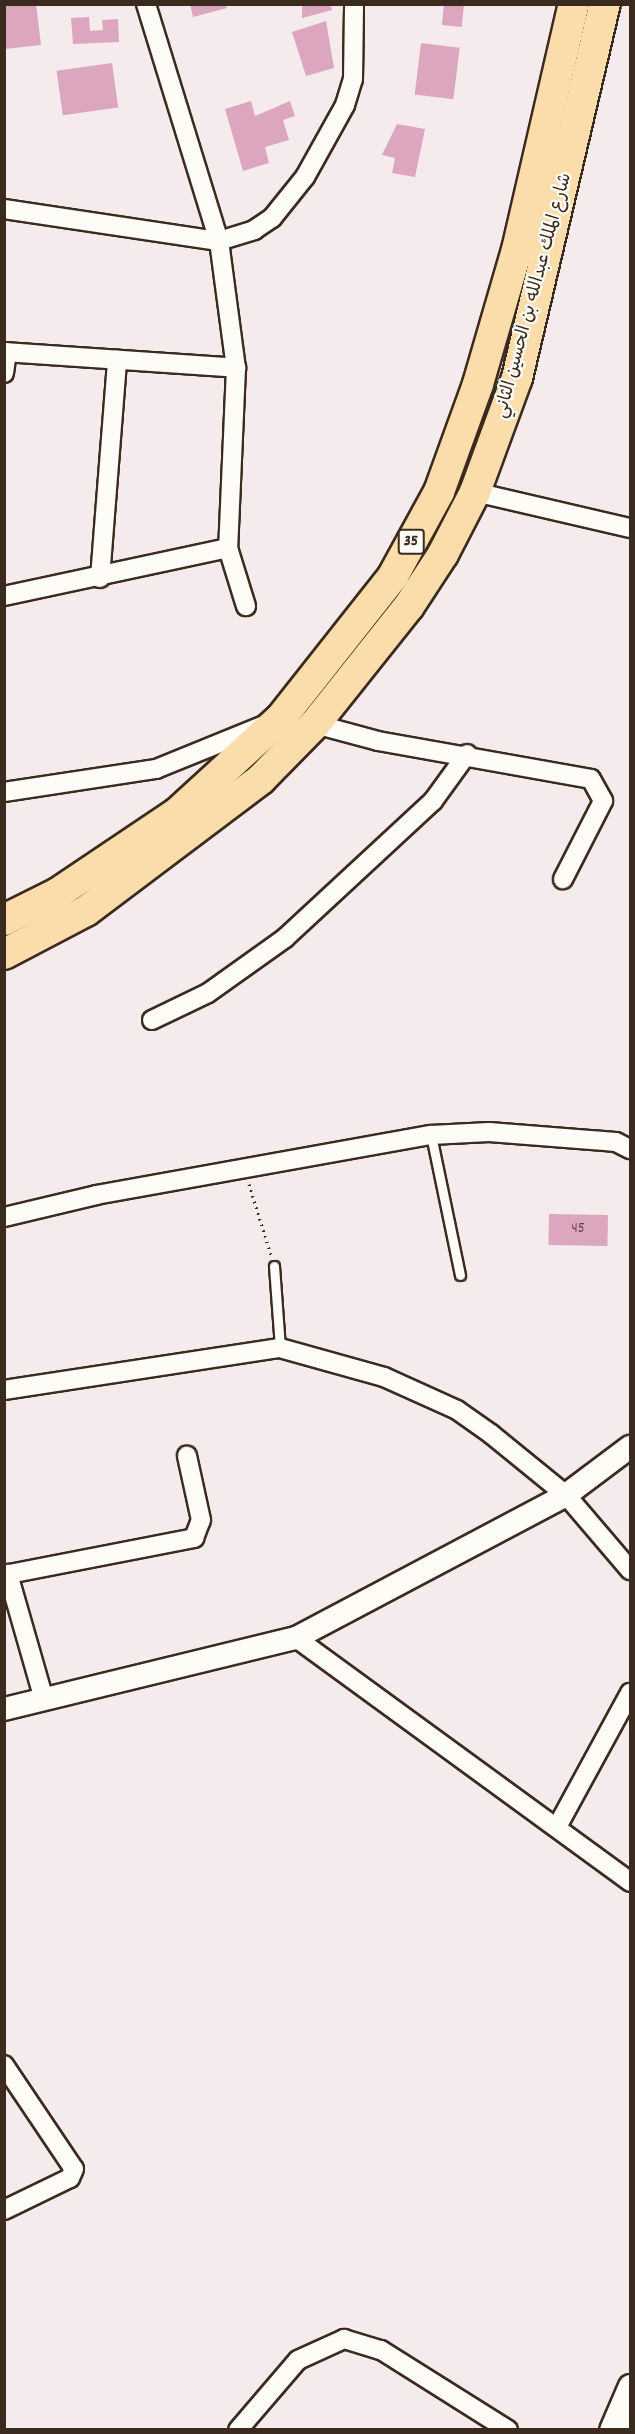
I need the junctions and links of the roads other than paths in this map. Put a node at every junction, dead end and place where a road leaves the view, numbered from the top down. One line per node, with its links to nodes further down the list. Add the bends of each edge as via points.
1 (146, 4): 6 (street)
2 (354, 4): 6 (street, via 353,79 323,152 272,218)
3 (574, 4): 17 (highway, شارع الملك عبدالله بن الحسين الثاني / 35, via 517,250 478,384 439,492 393,576)
4 (605, 4): 11 (highway, شارع الملك عبدالله بن الحسين الثاني / 35, via 517,378)
5 (4, 209): 6 (street)
6 (219, 241): 9 (street)
7 (6, 352): 8 (street); 10 (street)
8 (117, 360): 9 (street); 14 (street)
9 (236, 368): 13 (street)
10 (4, 373)
11 (475, 492): 12 (street); 18 (highway, شارع الملك عبدالله بن الحسين الثاني / 35, via 410,606)
12 (630, 528)
13 (228, 548): 14 (street); 16 (street)
14 (100, 578): 15 (street)
15 (4, 596)
16 (246, 606)
17 (281, 718): 20 (street, via 156,769); 22 (highway, شارع الملك عبدالله بن الحسين الثاني / 35, via 177,813 58,893)
18 (315, 724): 19 (street, via 378,741); 23 (highway, شارع الملك عبدالله بن الحسين الثاني / 35, via 261,779 160,858 86,910)
19 (467, 754): 21 (street, via 579,775 601,788 597,817); 24 (street, via 433,801 285,938 208,993)
20 (4, 792)
21 (563, 879)
22 (4, 920)
23 (4, 954)
24 (152, 1020)
25 (431, 1135): 26 (street, via 489,1132 616,1142); 27 (street); 29 (lane)
26 (630, 1149)
27 (4, 1217)
28 (274, 1266): 30 (lane)
29 (460, 1275)
30 (280, 1348): 31 (street); 34 (street, via 384,1377 430,1396 491,1434)
31 (4, 1390)
32 (630, 1447): 34 (street)
33 (187, 1456): 36 (street, via 201,1520 194,1538)
34 (566, 1495): 35 (street); 37 (street)
35 (630, 1570)
36 (6, 1574): 39 (street)
37 (296, 1638): 39 (street); 41 (street)
38 (630, 1693): 41 (street)
39 (43, 1696): 40 (street)
40 (4, 1709)
41 (557, 1827): 42 (street)
42 (630, 1882)
43 (4, 2065): 44 (street, via 74,2169 69,2178)
44 (4, 2210)
45 (630, 2386): 48 (street)
46 (238, 2430): 47 (street, via 298,2360 344,2339 381,2350)
47 (508, 2430)
48 (611, 2430)

